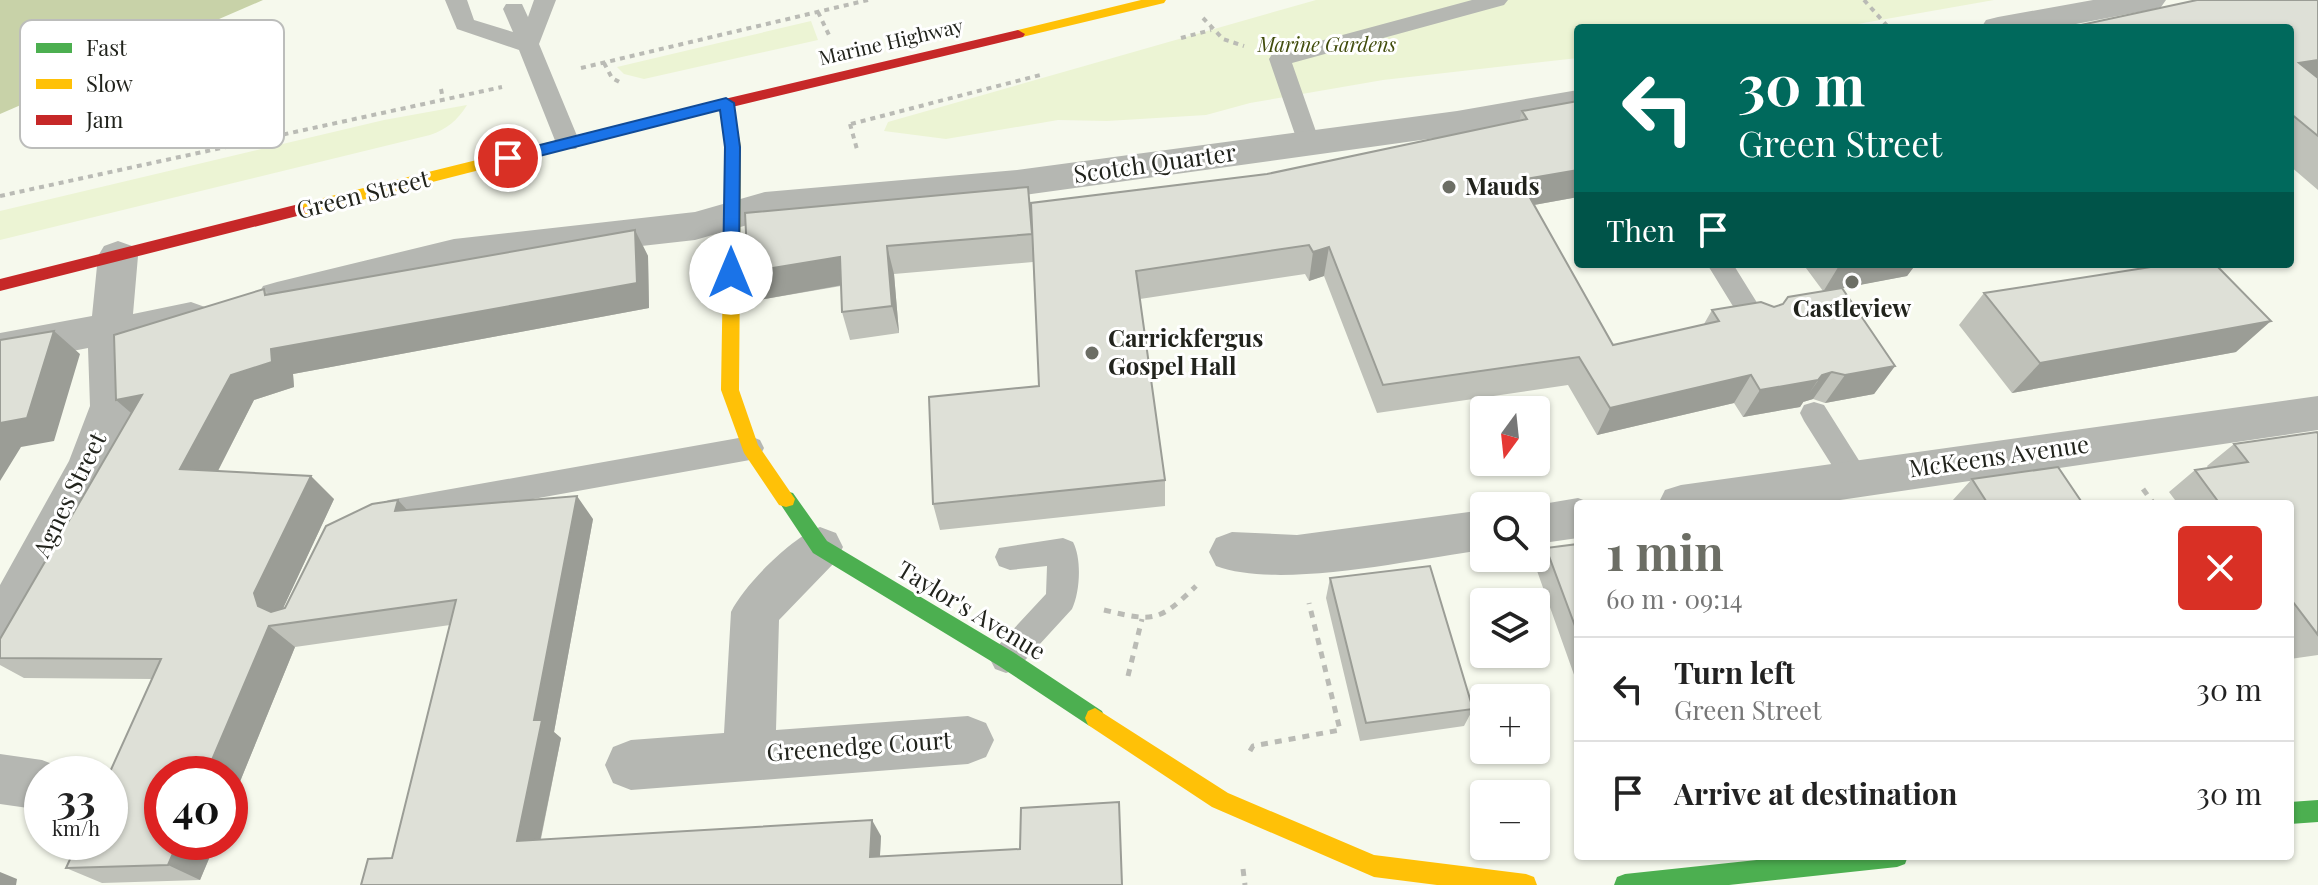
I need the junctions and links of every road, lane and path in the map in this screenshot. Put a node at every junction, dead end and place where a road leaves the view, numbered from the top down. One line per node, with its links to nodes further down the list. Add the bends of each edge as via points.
1 (456, 0): 13 (lane, via 465,24)
2 (545, 0): 13 (lane)
3 (868, 0): 9 (path)
4 (1159, 0): 15 (street, Marine Highway)
5 (1497, 0): 24 (lane, via 1280,59)
6 (1864, 0): 10 (path)
7 (2149, 0): 11 (street)
8 (514, 9): 13 (lane)
9 (818, 12): 12 (path); 14 (path)
10 (1885, 24)
11 (2020, 24)
12 (832, 43)
13 (528, 45): 14 (lane)
14 (541, 78): 18 (path); 23 (lane)
15 (832, 79): 19 (street, Marine Highway); 21 (path)
16 (441, 89): 18 (path)
17 (968, 94): 21 (path)
18 (443, 99): 22 (path)
19 (726, 103): 23 (street, Green Street); 28 (street, Taylor's Avenue, via 733,147)
20 (1574, 103): 24 (street, Scotch Quarter)
21 (851, 124): 26 (path)
22 (284, 134)
23 (568, 143): 29 (street, Green Street)
24 (1308, 143): 26 (street, Scotch Quarter, via 1017,183)
25 (219, 148): 27 (path)
26 (869, 195): 28 (street, Scotch Quarter, via 765,206)
27 (0, 196)
28 (732, 215): 33 (street, via 695,226 454,253 145,329); 37 (street, Taylor's Avenue, via 730,390)
29 (118, 256): 31 (street, Green Street); 33 (street, Agnes Street)
30 (1722, 268): 32 (lane)
31 (0, 285)
32 (1756, 322)
33 (110, 331): 34 (street, via 73,333); 49 (street, Agnes Street, via 112,406 90,465)
34 (0, 349)
35 (1814, 413): 38 (lane)
36 (2318, 413): 38 (street, McKeens Avenue)
37 (750, 448): 42 (lane, via 389,512); 44 (street, Taylor's Avenue)
38 (1855, 478): 39 (street, McKeens Avenue)
39 (1708, 500)
40 (1574, 519): 41 (street)
41 (1550, 522)
42 (349, 531)
43 (1470, 532): 46 (street)
44 (820, 547): 50 (street, Taylor's Avenue); 52 (street, Greenedge Court, via 755,612)
45 (1232, 552): 46 (street); 48 (path, via 1164,617 1142,619)
46 (1297, 555): 56 (path, via 1340,730 1253,746)
47 (1010, 557): 48 (lane, via 1063,551)
48 (1061, 599): 50 (lane)
49 (0, 631)
50 (1006, 659): 56 (street, Taylor's Avenue)
51 (968, 740): 52 (street, Greenedge Court)
52 (749, 755): 53 (street, Greenedge Court)
53 (631, 765)
54 (0, 779): 55 (street)
55 (24, 782)
56 (1220, 800): 60 (street, Taylor's Avenue, via 1374,866)
57 (2318, 811): 58 (street)
58 (2294, 813)
59 (1859, 860): 61 (street)
60 (1526, 885)
61 (1625, 885)

